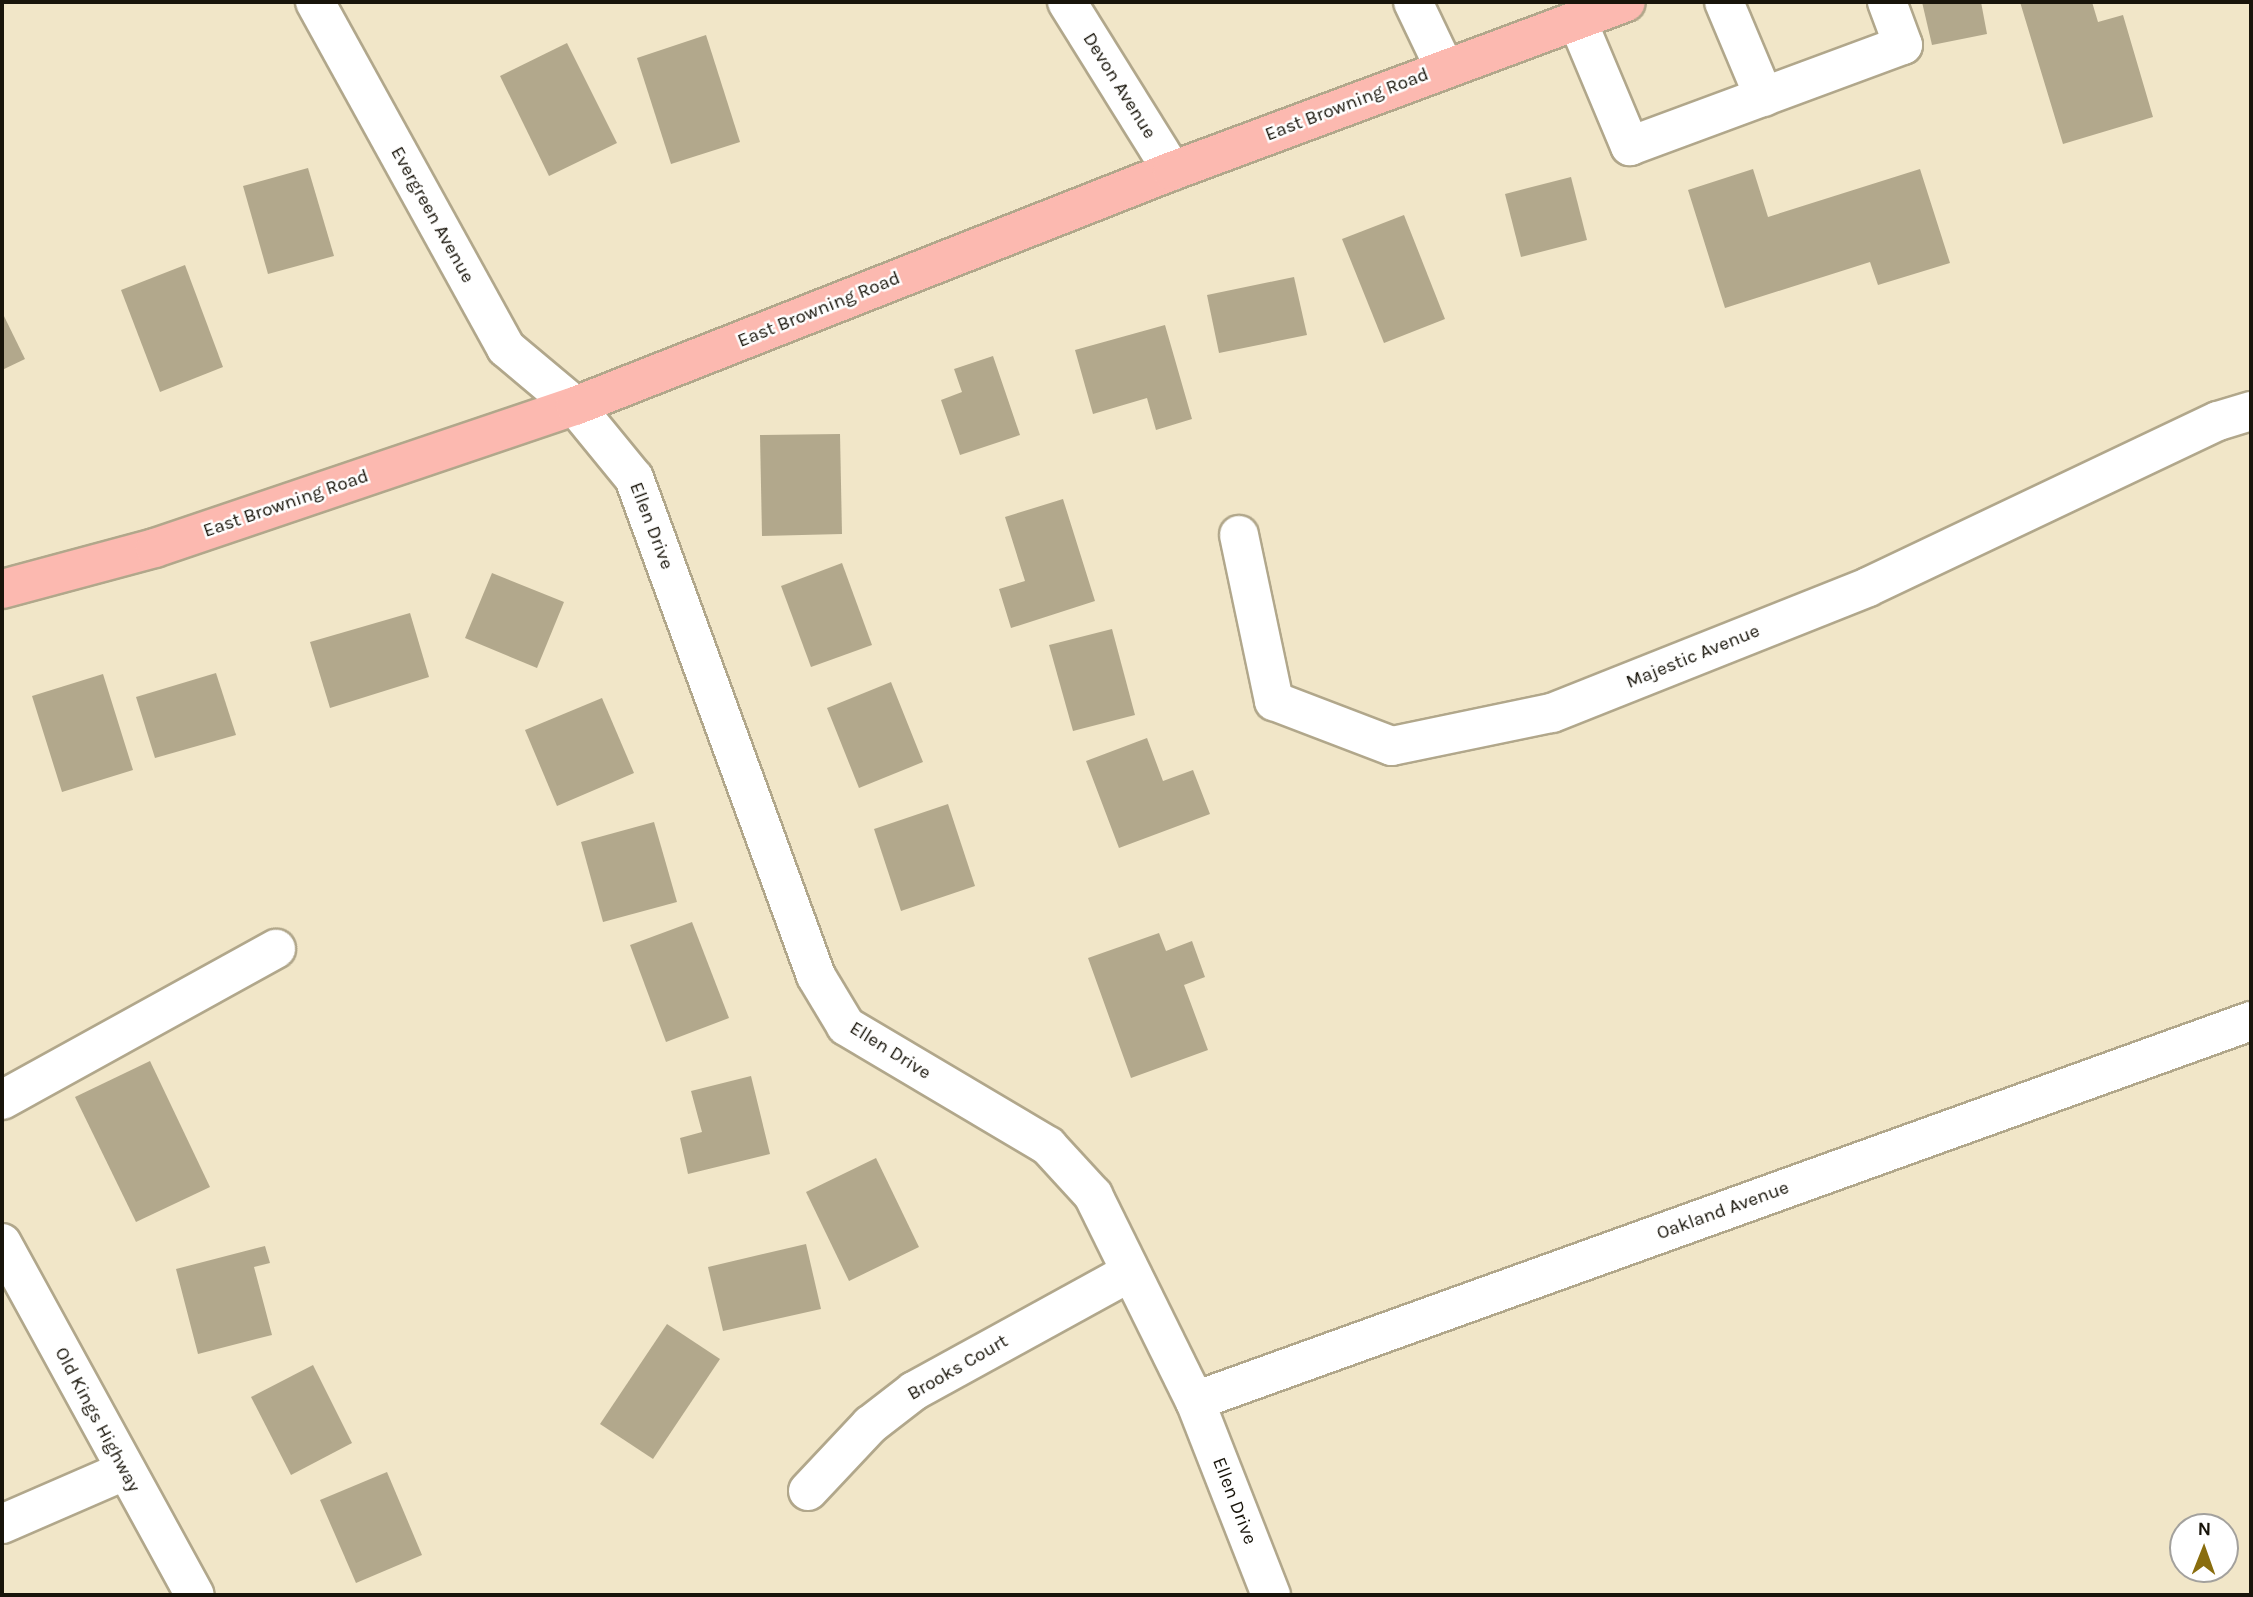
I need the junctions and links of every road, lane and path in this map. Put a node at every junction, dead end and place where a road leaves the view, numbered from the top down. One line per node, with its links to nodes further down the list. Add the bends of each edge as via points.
1 (315, 2): 11 (street, Evergreen Avenue, via 506,348)
2 (1067, 2): 10 (street, Devon Avenue)
3 (1413, 2): 8 (street)
4 (1626, 2): 7 (main road, East Browning Road)
5 (1724, 2): 9 (street)
6 (1887, 2): 9 (street, via 1903,45)
7 (1577, 20): 8 (main road, East Browning Road); 9 (street, via 1630,146)
8 (1445, 69): 10 (main road, East Browning Road)
9 (1764, 97)
10 (1172, 171): 11 (main road, East Browning Road)
11 (575, 406): 14 (main road, East Browning Road, via 155,548); 19 (street, Ellen Drive, via 634,478 816,975 846,1026 1048,1146 1093,1195)
12 (2251, 411): 13 (street, Majestic Avenue, via 2218,421 1868,587 1565,708 1392,746 1274,701)
13 (1239, 535)
14 (2, 589)
15 (276, 949): 17 (street)
16 (2251, 1021): 20 (street, Oakland Avenue)
17 (2, 1100)
18 (2, 1243): 21 (street, Old Kings Highway)
19 (1129, 1273): 20 (street, Ellen Drive); 22 (street, Brooks Court, via 914,1391 870,1425)
20 (1195, 1401): 25 (street, Ellen Drive)
21 (124, 1471): 23 (street); 24 (street, Old Kings Highway)
22 (808, 1492)
23 (2, 1524)
24 (195, 1595)
25 (1271, 1595)

